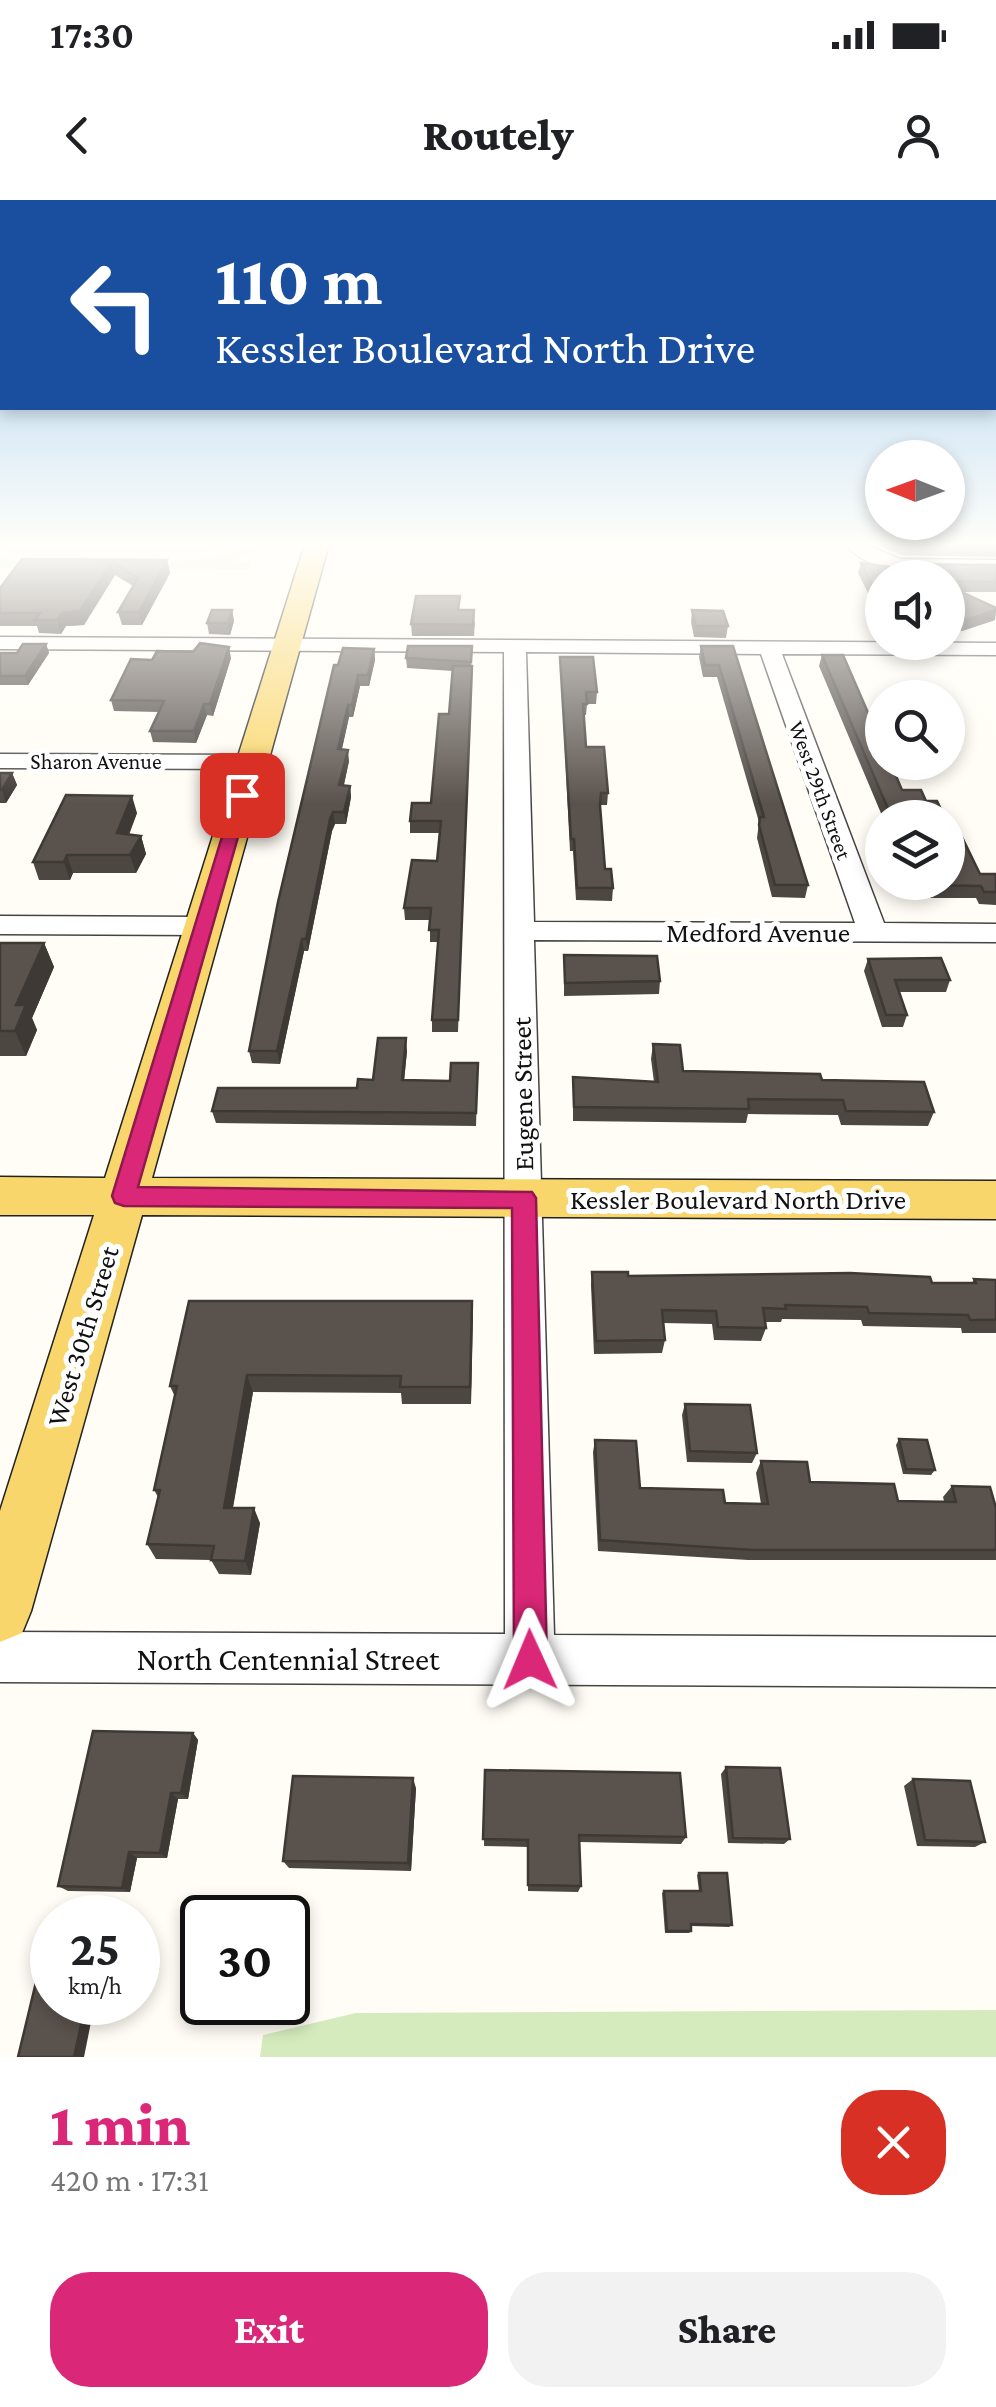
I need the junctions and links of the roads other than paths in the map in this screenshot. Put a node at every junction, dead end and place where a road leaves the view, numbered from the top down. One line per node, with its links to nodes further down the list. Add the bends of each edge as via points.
1 (291, 631): 3 (main road, West 30th Street)
2 (0, 643): 3 (street)
3 (286, 648): 4 (street); 8 (main road, West 30th Street)
4 (515, 648): 5 (street); 11 (street, Eugene Street)
5 (769, 648): 6 (street); 12 (street, West 29th Street)
6 (996, 649)
7 (0, 761): 8 (street, Sharon Avenue)
8 (252, 762): 10 (main road, West 30th Street)
9 (0, 925): 10 (street)
10 (203, 926): 15 (main road, West 30th Street)
11 (520, 931): 12 (street, Medford Avenue); 16 (street, Eugene Street)
12 (872, 932): 13 (street, Medford Avenue)
13 (996, 933)
14 (0, 1196): 15 (main road, Kessler Boulevard North Drive)
15 (124, 1196): 16 (main road, Kessler Boulevard North Drive); 18 (main road, West 30th Street)
16 (524, 1198): 17 (main road, Kessler Boulevard North Drive); 20 (street, Eugene Street)
17 (996, 1200)
18 (0, 1610)
19 (0, 1657): 20 (street, North Centennial Street)
20 (530, 1660): 21 (street, North Centennial Street)
21 (996, 1662)

